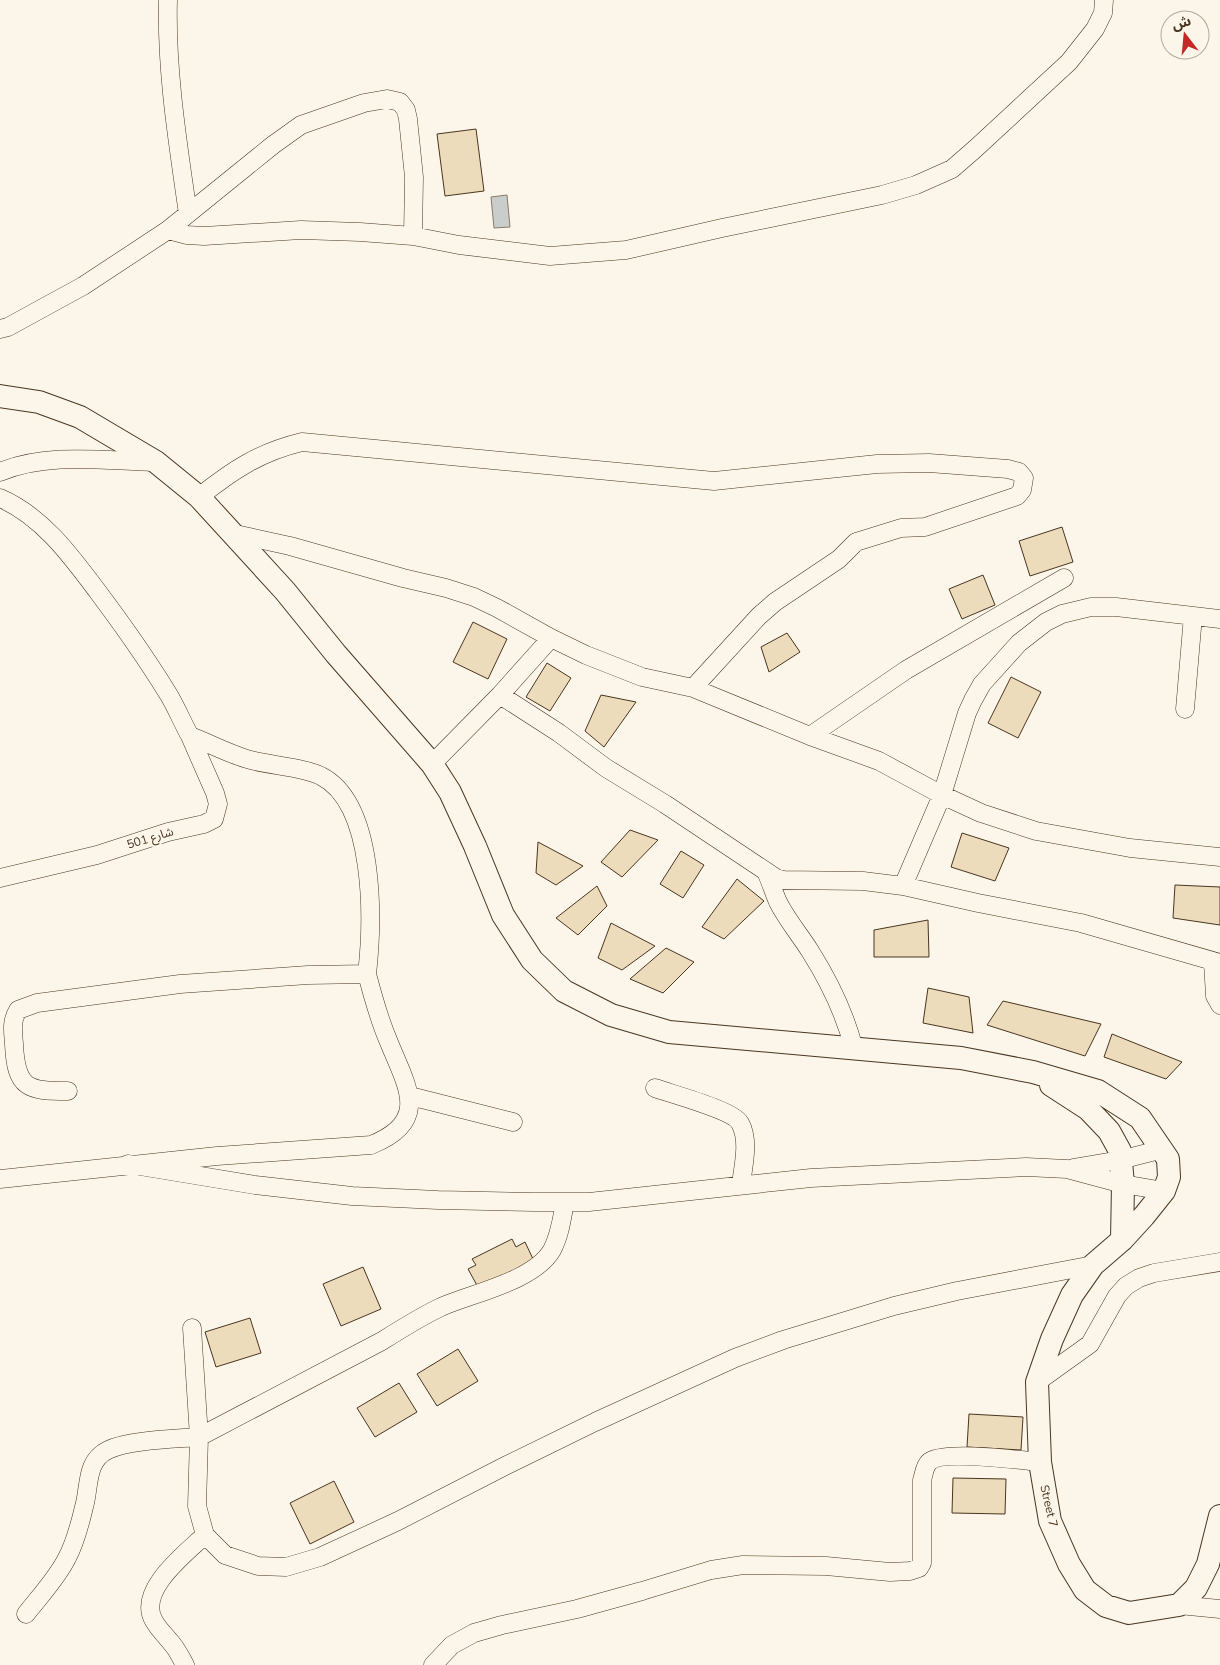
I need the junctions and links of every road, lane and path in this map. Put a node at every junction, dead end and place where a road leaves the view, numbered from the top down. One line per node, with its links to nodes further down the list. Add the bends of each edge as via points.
1 (168, 0): 3 (street, via 169,56)
2 (1104, 0): 5 (street, via 1095,29 1070,62 952,169 916,185 618,251 550,256)
3 (188, 214): 4 (street); 5 (street, via 301,125 388,98 400,102 408,120 414,177)
4 (168, 230): 5 (street, via 204,236 301,230); 6 (street, via 83,286)
5 (413, 236)
6 (0, 329)
7 (0, 396): 8 (main road, via 39,402 80,417)
8 (156, 462): 9 (street, via 48,461 17,465); 10 (main road)
9 (0, 472)
10 (199, 497): 12 (main road); 17 (street, via 243,465 280,447 302,442 714,481 877,464 929,463 1008,469 1020,472 1024,478 1017,496 925,527 901,528 856,542 839,559 769,606)
11 (0, 498): 20 (street, via 27,513 82,570 152,669)
12 (234, 534): 16 (street, via 290,546 474,597); 22 (main road)
13 (1064, 578): 21 (street, via 906,670)
14 (1194, 616): 15 (street); 19 (street); 23 (street, via 1116,606 1091,607 1062,614 1046,622 1019,643 982,684 967,713)
15 (1220, 619)
16 (551, 638): 17 (street, via 642,677); 18 (street)
17 (693, 688): 21 (street)
18 (500, 695): 22 (street); 25 (street)
19 (1185, 708)
20 (190, 736): 26 (street, شارع 501, via 215,793 218,804 214,819 97,855); 29 (street, via 247,759 320,776 333,785 348,803 359,827 370,891 371,944)
21 (810, 736): 23 (street, via 879,761)
22 (432, 764): 31 (main road, via 450,792 476,846 503,915 532,960 564,990 611,1015 669,1032)
23 (942, 795): 24 (street, via 981,813 1036,831 1130,848); 27 (street)
24 (1220, 857)
25 (767, 874): 27 (street, via 783,880 863,881); 31 (street, via 780,906 835,996)
26 (0, 875)
27 (903, 886): 28 (street, via 1081,923)
28 (1216, 962): 30 (street, via 1215,996)
29 (367, 974): 34 (street, via 180,984 37,1003 18,1010 13,1024 14,1060 18,1074 23,1082 37,1090); 35 (street, via 377,1012)
30 (1220, 1006)
31 (854, 1049): 32 (main road, via 961,1058)
32 (1033, 1072): 37 (main road, via 1098,1091 1140,1118); 38 (main road, via 1088,1109 1109,1131 1120,1151)
33 (655, 1088): 43 (street, via 726,1112 740,1122 745,1144)
34 (68, 1091)
35 (410, 1096): 36 (street); 39 (street, via 409,1112 402,1125 388,1138 371,1145)
36 (513, 1122)
37 (1163, 1149): 38 (street); 44 (main road, via 1168,1159 1169,1177)
38 (1120, 1160): 40 (street); 42 (main road)
39 (128, 1164): 41 (street); 45 (street, via 255,1185 352,1196)
40 (1067, 1169): 42 (street); 43 (street, via 1026,1167 929,1171)
41 (0, 1179)
42 (1123, 1184): 44 (street); 46 (main road)
43 (741, 1185): 45 (street, via 677,1194)
44 (1164, 1191): 46 (main road, Street 7)
45 (565, 1202): 51 (street, via 562,1224 551,1250 538,1266 492,1289 442,1306)
46 (1122, 1240): 48 (main road, Street 7)
47 (1220, 1262): 50 (street, via 1139,1278 1117,1296 1090,1344)
48 (1093, 1265): 50 (main road, Street 7, via 1072,1296 1052,1339); 54 (street, via 894,1306 783,1340 736,1358 579,1430 320,1557 286,1567 258,1566 225,1555)
49 (192, 1328): 51 (street)
50 (1038, 1382): 52 (main road, Street 7)
51 (199, 1437): 54 (street, via 197,1506); 57 (street, via 133,1444 108,1450 96,1459 89,1474 85,1506 67,1558)
52 (1040, 1462): 55 (main road, Street 7, via 1050,1520 1085,1590 1106,1606 1129,1612); 59 (street, via 958,1456 944,1456 929,1462 922,1480 922,1563 916,1570 890,1572 784,1565 743,1565 711,1570 642,1592 474,1634 452,1644)
53 (1220, 1516): 55 (main road, via 1208,1564 1196,1588)
54 (205, 1535): 58 (street, via 160,1580 152,1594 153,1620)
55 (1179, 1605): 56 (street)
56 (1220, 1609)
57 (26, 1614)
58 (185, 1665)
59 (433, 1665)

